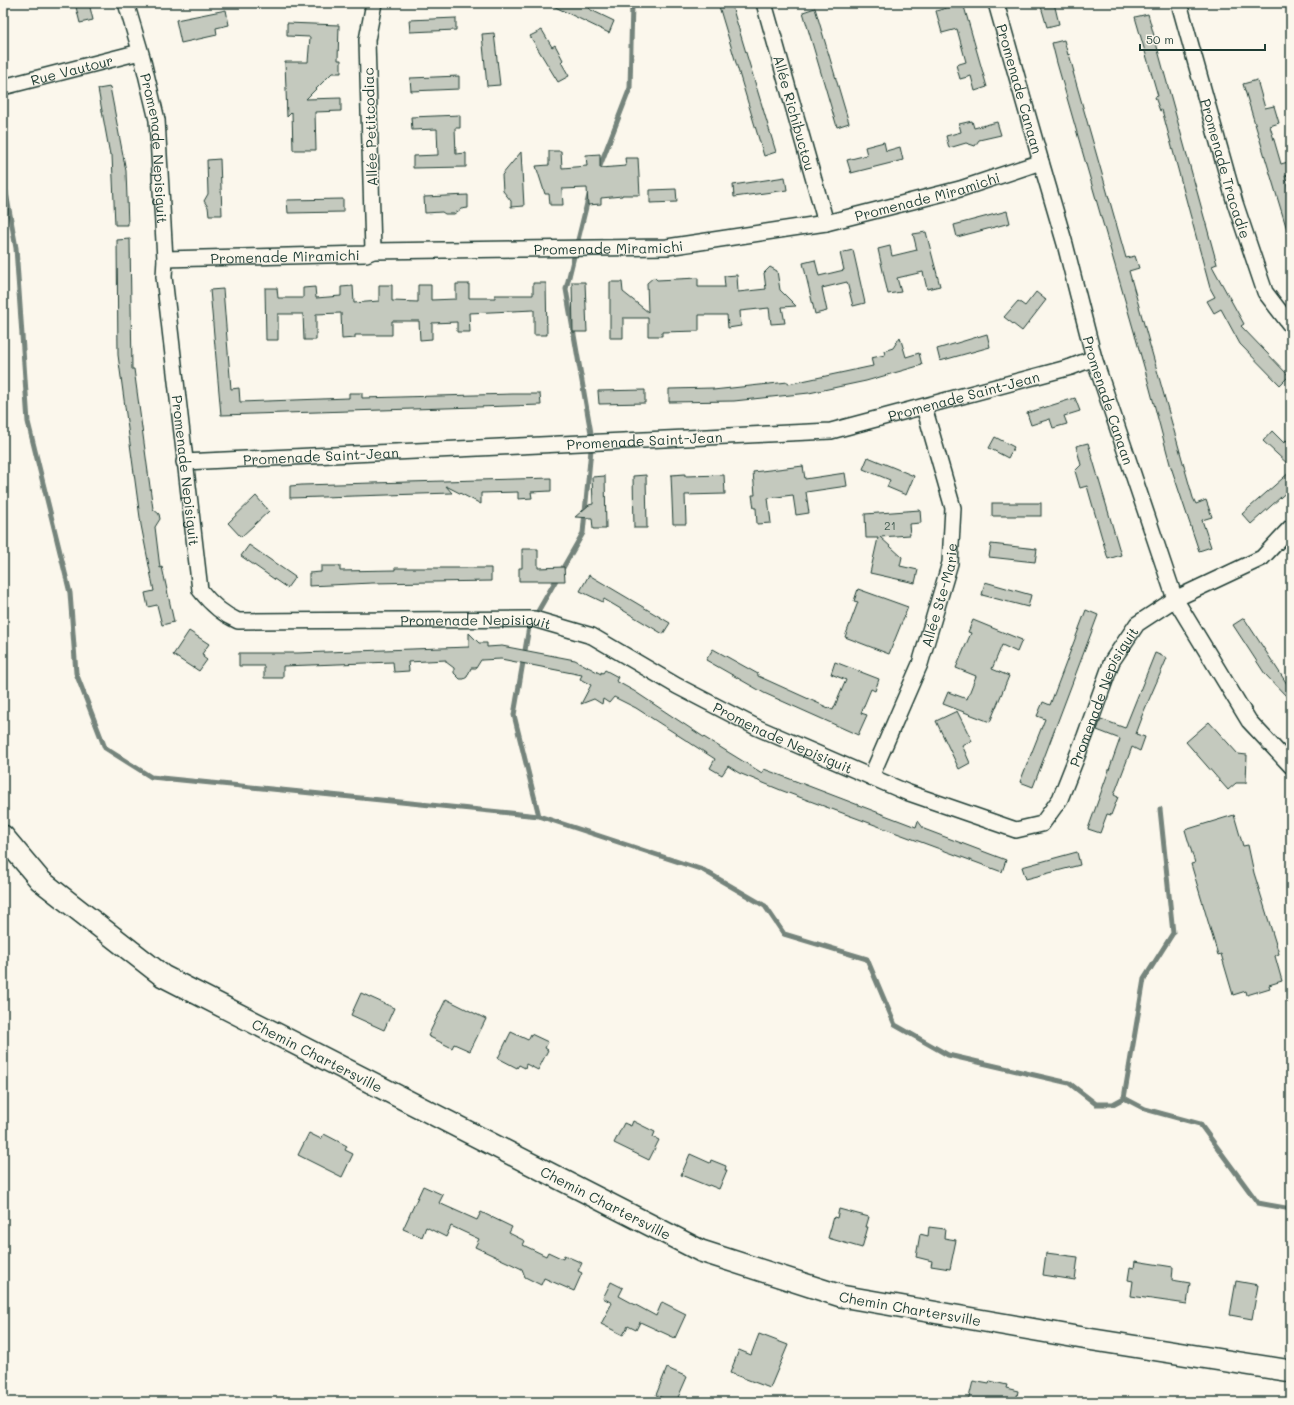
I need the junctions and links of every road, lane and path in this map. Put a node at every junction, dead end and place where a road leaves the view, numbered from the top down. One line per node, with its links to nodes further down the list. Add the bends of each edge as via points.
1 (126, 3): 6 (street, Promenade Nepisiguit)
2 (374, 3): 10 (street, Allée Petitcodiac, via 367,40)
3 (764, 3): 9 (street, Allée Richibuctou)
4 (996, 3): 8 (street, Promenade Canaan)
5 (1179, 3): 12 (street, Promenade Tracadie, via 1235,203 1260,278 1265,292)
6 (140, 52): 7 (street, Rue Vautour); 11 (street, Promenade Nepisiguit, via 157,120)
7 (3, 87)
8 (1041, 162): 9 (street, Promenade Miramichi, via 960,189); 13 (street, Promenade Canaan)
9 (826, 223): 10 (street, Promenade Miramichi, via 667,247)
10 (373, 251): 11 (street, Promenade Miramichi, via 366,254)
11 (166, 258): 15 (street, Promenade Nepisiguit, via 164,278)
12 (1291, 326)
13 (1094, 358): 14 (street, Promenade Saint-Jean, via 1071,367); 17 (street, Promenade Canaan)
14 (924, 407): 15 (street, Promenade Saint-Jean, via 831,432); 19 (street, Allée Ste-Marie, via 953,508 950,563 920,664)
15 (184, 462): 19 (street, Promenade Nepisiguit, via 200,590 211,604 227,616 238,621 534,619 592,636 677,686 758,728)
16 (1291, 527): 17 (street, Promenade Nepisiguit, via 1262,558)
17 (1175, 599): 18 (street, Promenade Canaan, via 1249,721); 19 (street, Promenade Nepisiguit, via 1138,624 1112,661 1060,799 1042,824 1016,830 906,792)
18 (1291, 766)
19 (871, 777)
20 (3, 836): 21 (street, Chemin Chartersville, via 40,880 163,976 702,1251 840,1296)
21 (1291, 1371)

